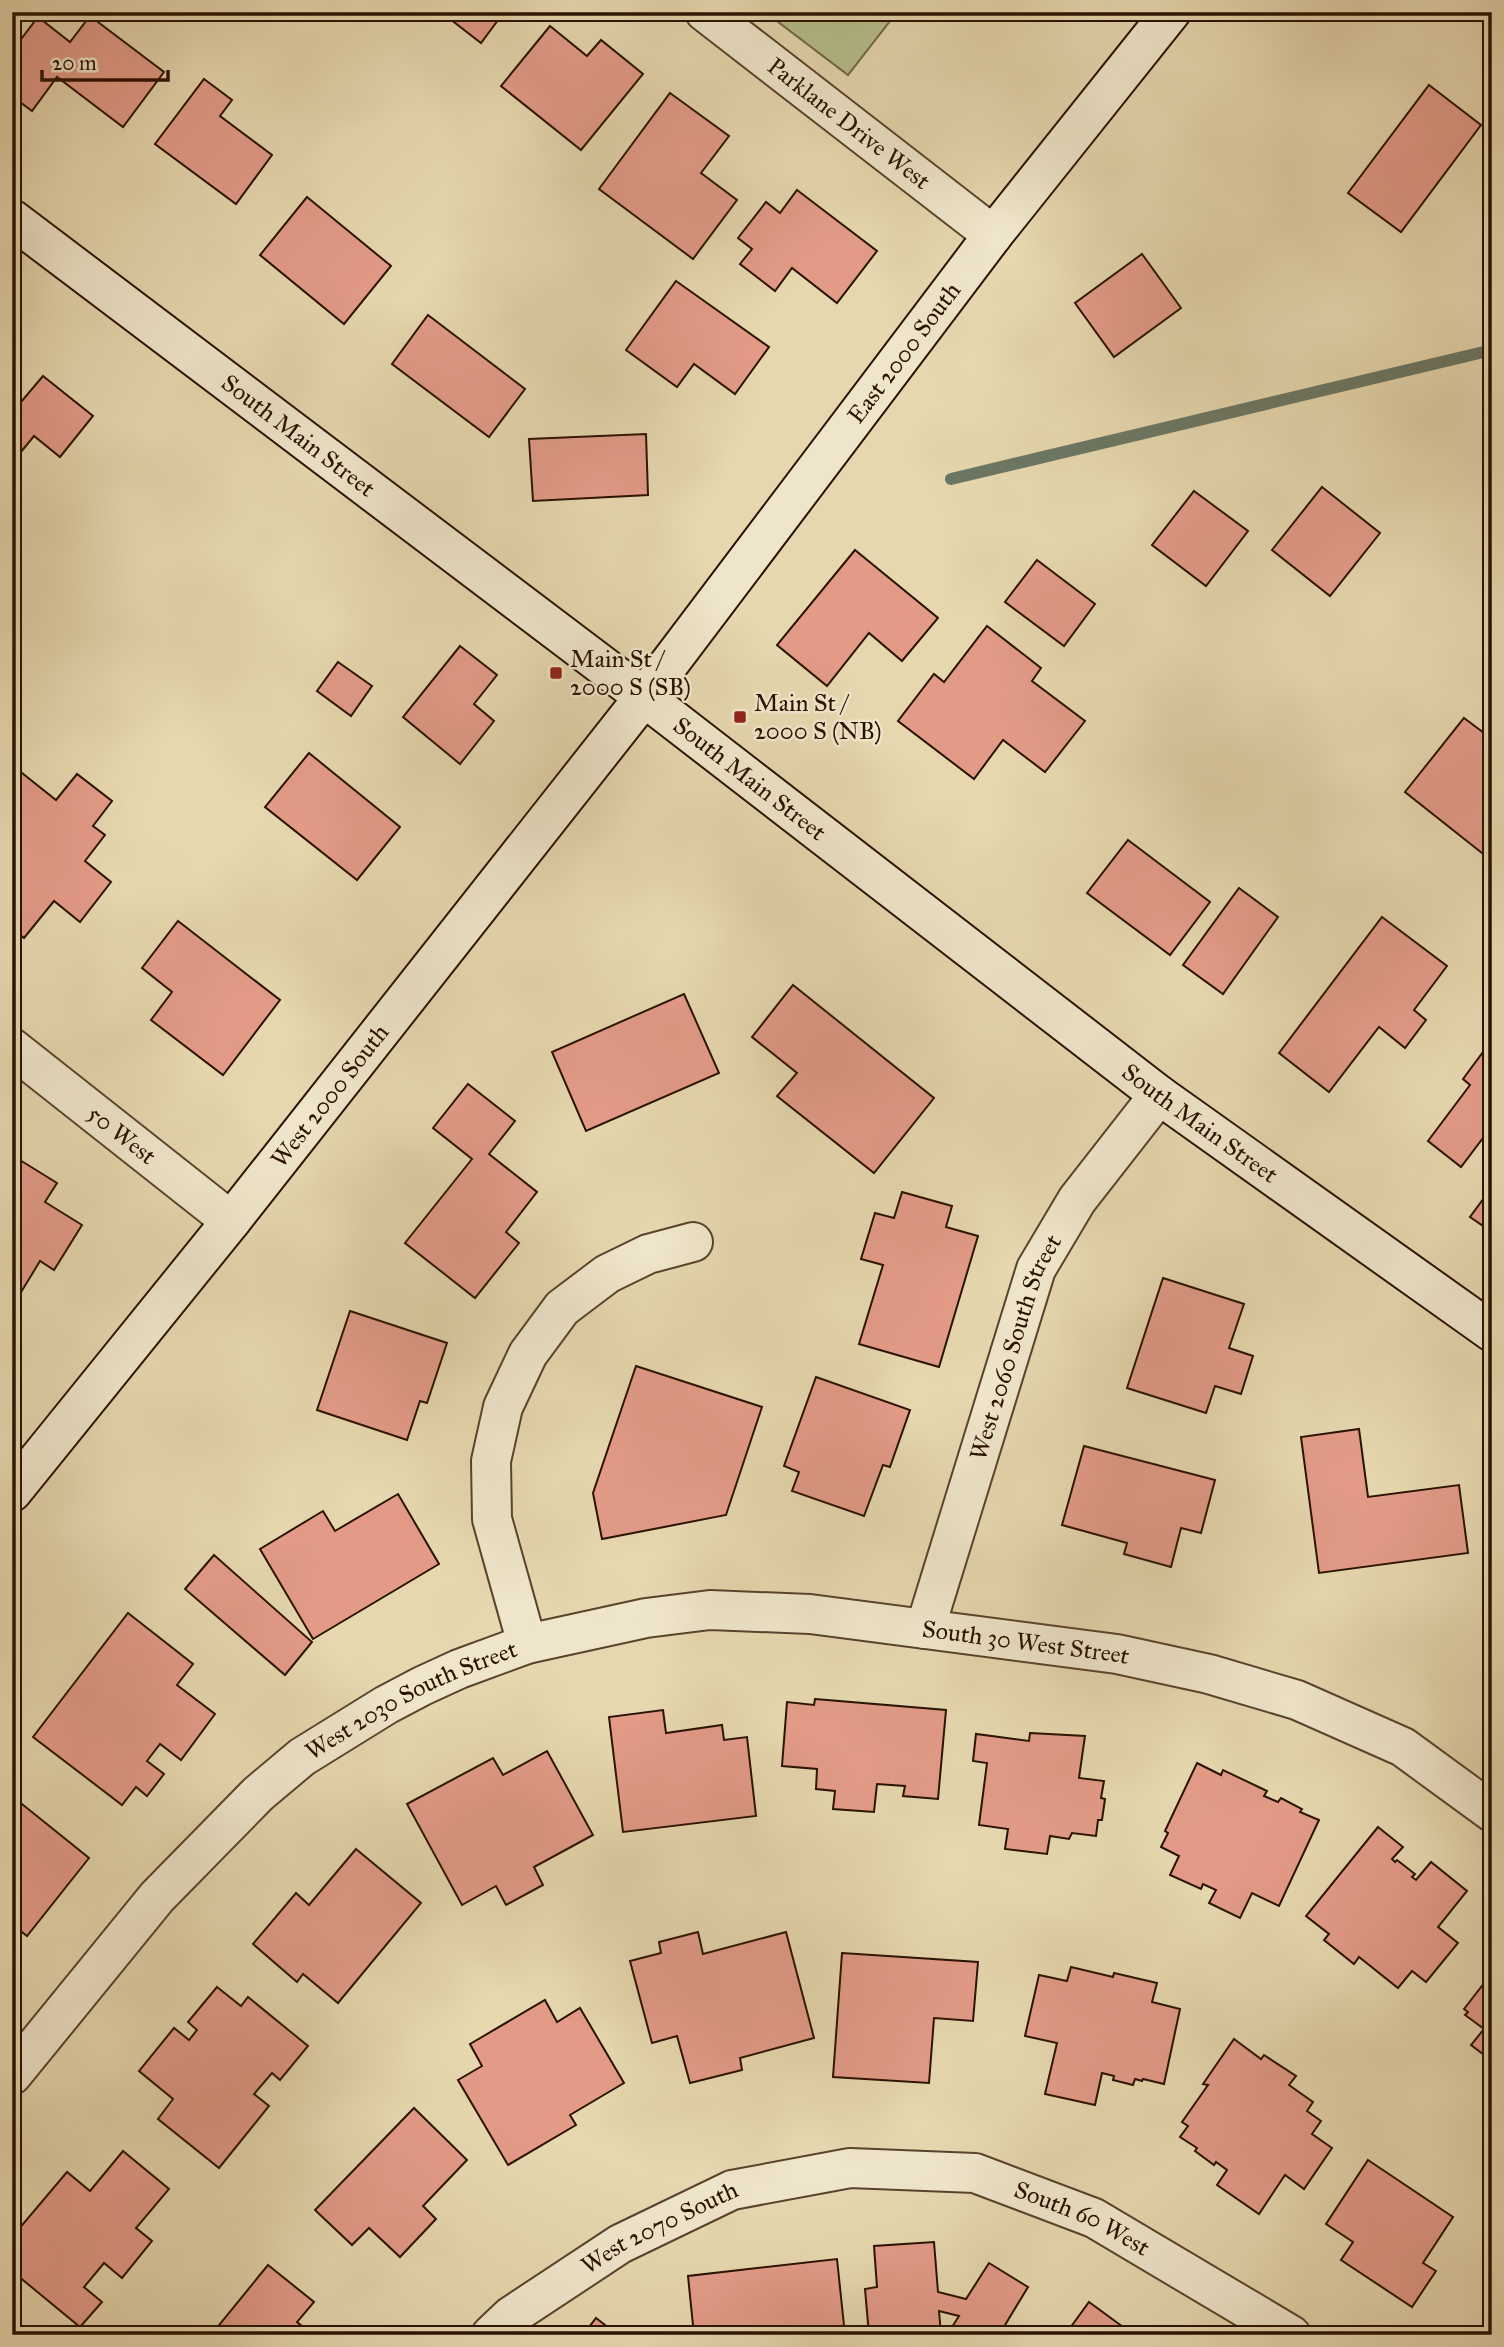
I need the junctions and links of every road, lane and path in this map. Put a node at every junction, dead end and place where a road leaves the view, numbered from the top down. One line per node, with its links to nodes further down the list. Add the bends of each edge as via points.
1 (705, 12): 4 (street, Parklane Drive West)
2 (1171, 12): 4 (street, East 2000 South)
3 (12, 219): 5 (street, South Main Street)
4 (993, 235): 5 (street, East 2000 South)
5 (644, 697): 7 (street, South Main Street); 8 (street, West 2000 South)
6 (12, 1048): 8 (street, 50 West)
7 (1159, 1095): 10 (street, South Main Street); 12 (street, West 2060 South Street, via 1077,1200 1036,1269)
8 (232, 1221): 11 (street, West 2000 South)
9 (693, 1242): 13 (street, West 2030 South Street, via 648,1254 607,1274 562,1308 528,1354 503,1407 491,1461 492,1519)
10 (1492, 1332)
11 (12, 1492)
12 (925, 1629): 13 (street, South 30 West Street, via 810,1614 710,1610 646,1618); 14 (street, South 30 West Street, via 1117,1654 1297,1700 1403,1747)
13 (527, 1644): 15 (street, West 2030 South Street, via 386,1704 302,1757 214,1836 157,1897)
14 (1492, 1812)
15 (12, 2075)
16 (850, 2168): 17 (street, West 2070 South, via 732,2190 621,2244 511,2316); 18 (street, South 60 West, via 975,2173 1083,2213)
17 (491, 2335)
18 (1291, 2335)

